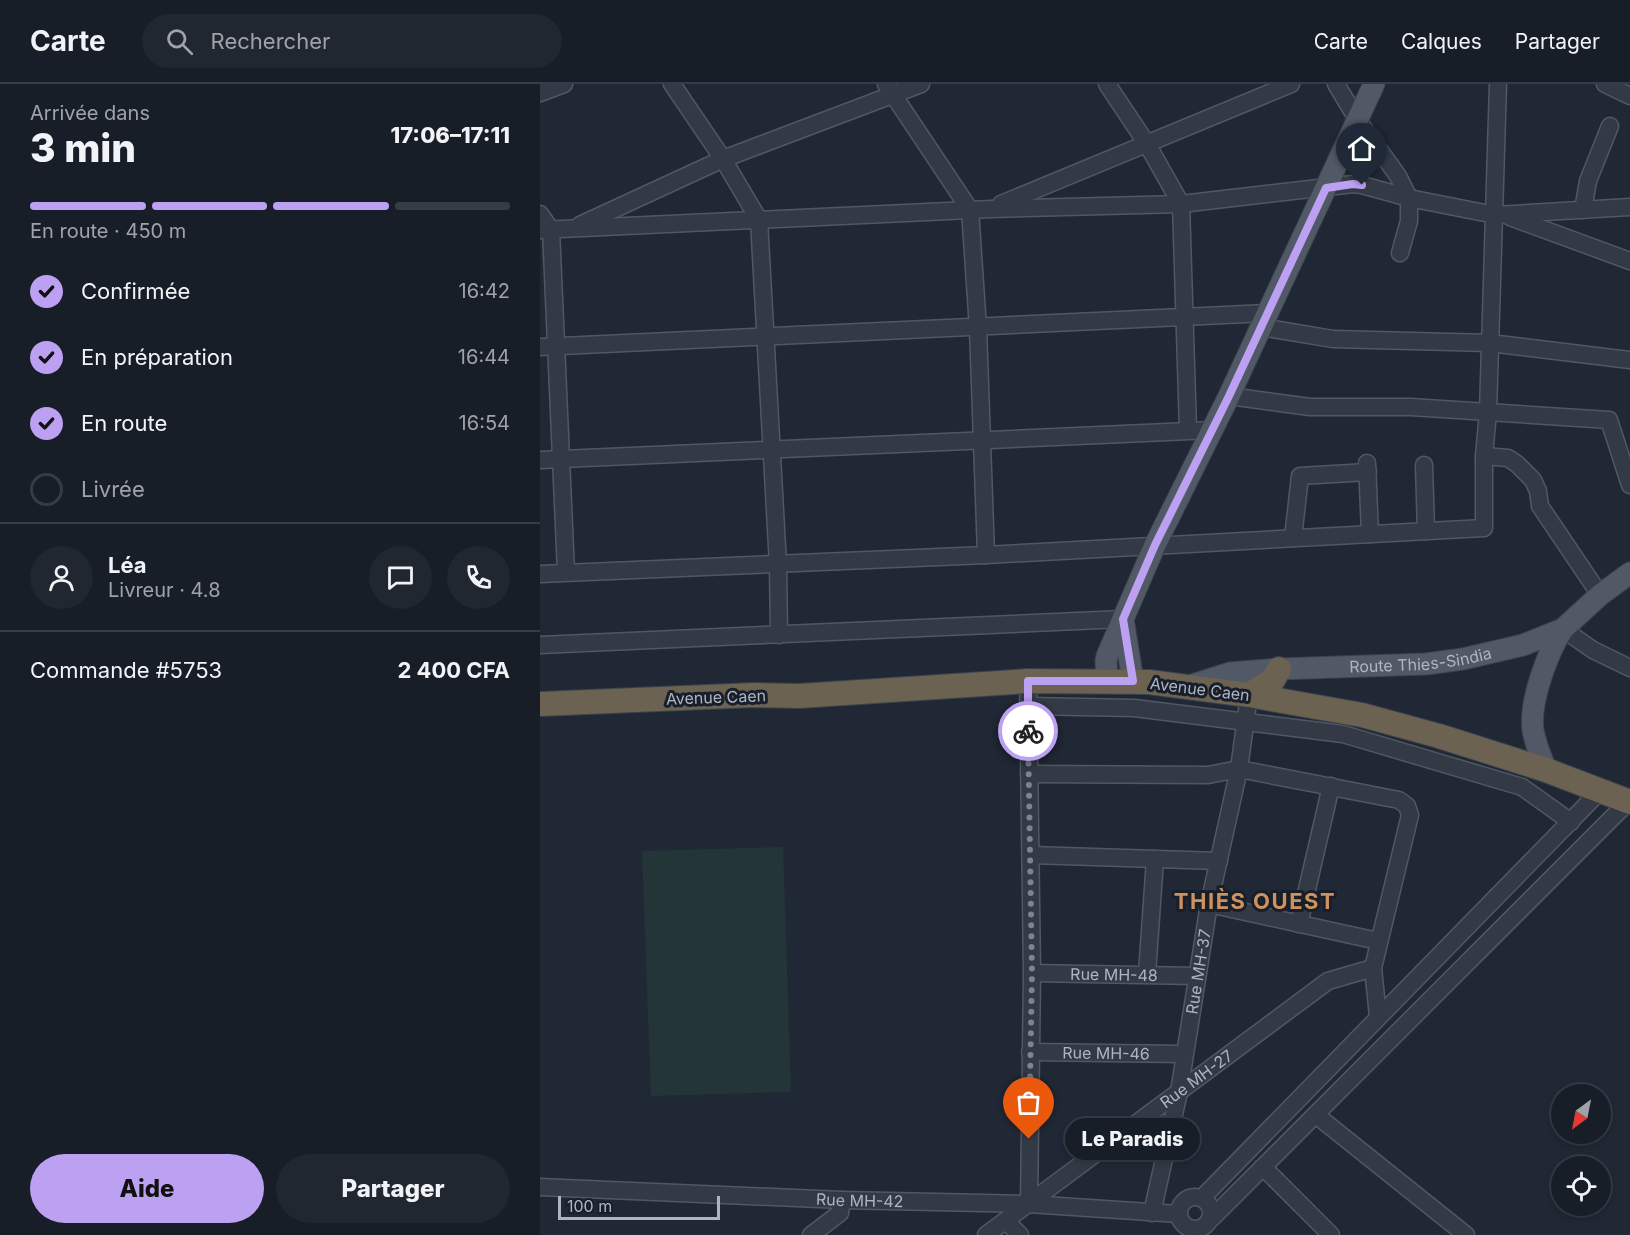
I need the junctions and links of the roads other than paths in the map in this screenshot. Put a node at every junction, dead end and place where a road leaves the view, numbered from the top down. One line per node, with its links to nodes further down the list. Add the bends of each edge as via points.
1 (564, 84): 11 (street)
2 (672, 84): 16 (street)
3 (921, 84): 10 (street)
4 (1107, 84): 15 (street)
5 (1291, 84): 15 (street)
6 (1336, 84): 13 (street)
7 (1374, 84): 13 (main road)
8 (1498, 84): 25 (street)
9 (1605, 84): 12 (street)
10 (890, 90): 16 (street); 22 (street)
11 (540, 93)
12 (1630, 96)
13 (1357, 119): 17 (main road); 18 (street)
14 (1610, 126): 23 (street, via 1588,182)
15 (1146, 144): 19 (street); 21 (street)
16 (723, 159): 26 (street); 28 (street)
17 (1326, 188): 18 (street, via 1362,185); 19 (street); 32 (main road)
18 (1409, 198): 25 (street); 29 (street, via 1409,221)
19 (1181, 204): 21 (street); 31 (street)
20 (1630, 207): 23 (street)
21 (991, 209): 22 (street)
22 (970, 210): 26 (street); 33 (street)
23 (1583, 210): 25 (street)
24 (540, 214): 27 (street)
25 (1499, 214): 30 (street); 35 (street)
26 (759, 220): 28 (street); 34 (street)
27 (545, 230): 28 (street); 36 (street)
28 (571, 230)
29 (1400, 252)
30 (1630, 261)
31 (1186, 316): 32 (street); 33 (street); 40 (street)
32 (1264, 320): 35 (street, via 1333,339); 38 (main road)
33 (978, 328): 34 (street); 42 (street)
34 (766, 338): 36 (street); 43 (street)
35 (1490, 343): 37 (street); 39 (street)
36 (548, 346): 45 (street)
37 (1630, 360)
38 (1229, 396): 39 (street, via 1310,407); 41 (main road)
39 (1488, 412): 44 (street); 48 (street, via 1609,420)
40 (1188, 430): 41 (street); 42 (street)
41 (1212, 430): 52 (main road)
42 (982, 441): 43 (street); 53 (street)
43 (770, 450): 45 (street); 54 (street)
44 (1484, 456): 49 (street, via 1484,528); 58 (street, via 1508,458 1533,480 1540,506)
45 (562, 459): 46 (street); 55 (street)
46 (540, 460)
47 (1424, 465): 49 (street)
48 (1630, 485)
49 (1426, 531): 50 (street)
50 (1370, 534): 51 (street); 51 (street, via 1368,466 1300,476)
51 (1293, 538): 52 (street)
52 (1155, 545): 53 (street); 59 (main road)
53 (986, 555): 54 (street)
54 (778, 565): 55 (street); 61 (street)
55 (566, 572): 57 (street)
56 (1630, 573): 58 (main road, Route Thies-Sindia)
57 (540, 574)
58 (1600, 596): 60 (main road, Route Thies-Sindia)
59 (1123, 619): 61 (street); 66 (main road, via 1106,661); 67 (main road)
60 (1563, 628): 63 (street, via 1593,650); 64 (main road, Route Thies-Sindia, via 1523,645 1463,659); 74 (main road, via 1540,679 1535,710 1533,728)
61 (779, 635): 62 (street)
62 (540, 645)
63 (1630, 668)
64 (1279, 669): 68 (main road, Route Thies-Sindia, via 1230,673); 69 (highway, via 1273,680)
65 (1028, 681): 66 (highway, Avenue Caen); 70 (highway, Avenue Caen, via 799,696); 71 (street)
66 (1107, 681): 67 (highway, Avenue Caen)
67 (1133, 681): 68 (highway, Avenue Caen)
68 (1189, 686): 69 (highway, Avenue Caen)
69 (1249, 695): 72 (street, Rue MH-37); 74 (highway, Avenue Caen, via 1362,715)
70 (540, 704)
71 (1028, 705): 72 (street, via 1134,708); 75 (street)
72 (1245, 722): 73 (street, Rue MH-37); 79 (street, via 1343,734 1522,787)
73 (1239, 769): 75 (street, via 1208,775); 76 (street); 82 (street, Rue MH-37)
74 (1546, 770): 77 (highway, Avenue Caen)
75 (1029, 774): 80 (street)
76 (1331, 786): 84 (street); 85 (street, via 1399,800 1410,812)
77 (1601, 790): 78 (highway, Avenue Caen); 79 (street)
78 (1630, 802): 94 (street)
79 (1571, 822): 90 (street)
80 (1030, 855): 81 (street); 87 (street)
81 (1155, 859): 82 (street); 88 (street)
82 (1219, 861): 83 (street, Rue MH-37)
83 (1209, 904): 84 (street); 89 (street, Rue MH-37)
84 (1299, 924): 85 (street)
85 (1378, 941): 86 (street)
86 (1373, 968): 90 (street); 93 (street, Rue MH-27, via 1328,981)
87 (1032, 973): 88 (street, Rue MH-48); 91 (street)
88 (1147, 974): 89 (street, Rue MH-48)
89 (1197, 976): 92 (street, Rue MH-37)
90 (1378, 1016): 97 (street)
91 (1030, 1052): 92 (street, Rue MH-46); 99 (street)
92 (1184, 1054): 93 (street, Rue MH-37)
93 (1179, 1092): 99 (street, Rue MH-27); 100 (street, Rue MH-37)
94 (1316, 1116): 95 (street); 108 (street)
95 (1263, 1167): 101 (street); 107 (street)
96 (540, 1187): 98 (street, Rue MH-42)
97 (1202, 1198): 101 (street, via 1212,1210); 103 (street, via 1194,1196 1182,1202)
98 (842, 1200): 99 (street, Rue MH-42); 104 (street, via 840,1214)
99 (1029, 1204): 100 (street, Rue MH-42); 102 (street, Rue MH-27)
100 (1152, 1213): 103 (street, Rue MH-42)
101 (1212, 1218): 103 (street, via 1201,1229)
102 (1006, 1221): 105 (street, Rue MH-27); 106 (street)
103 (1182, 1225)
104 (811, 1235)
105 (986, 1235)
106 (1020, 1235)
107 (1331, 1235)
108 (1466, 1235)

